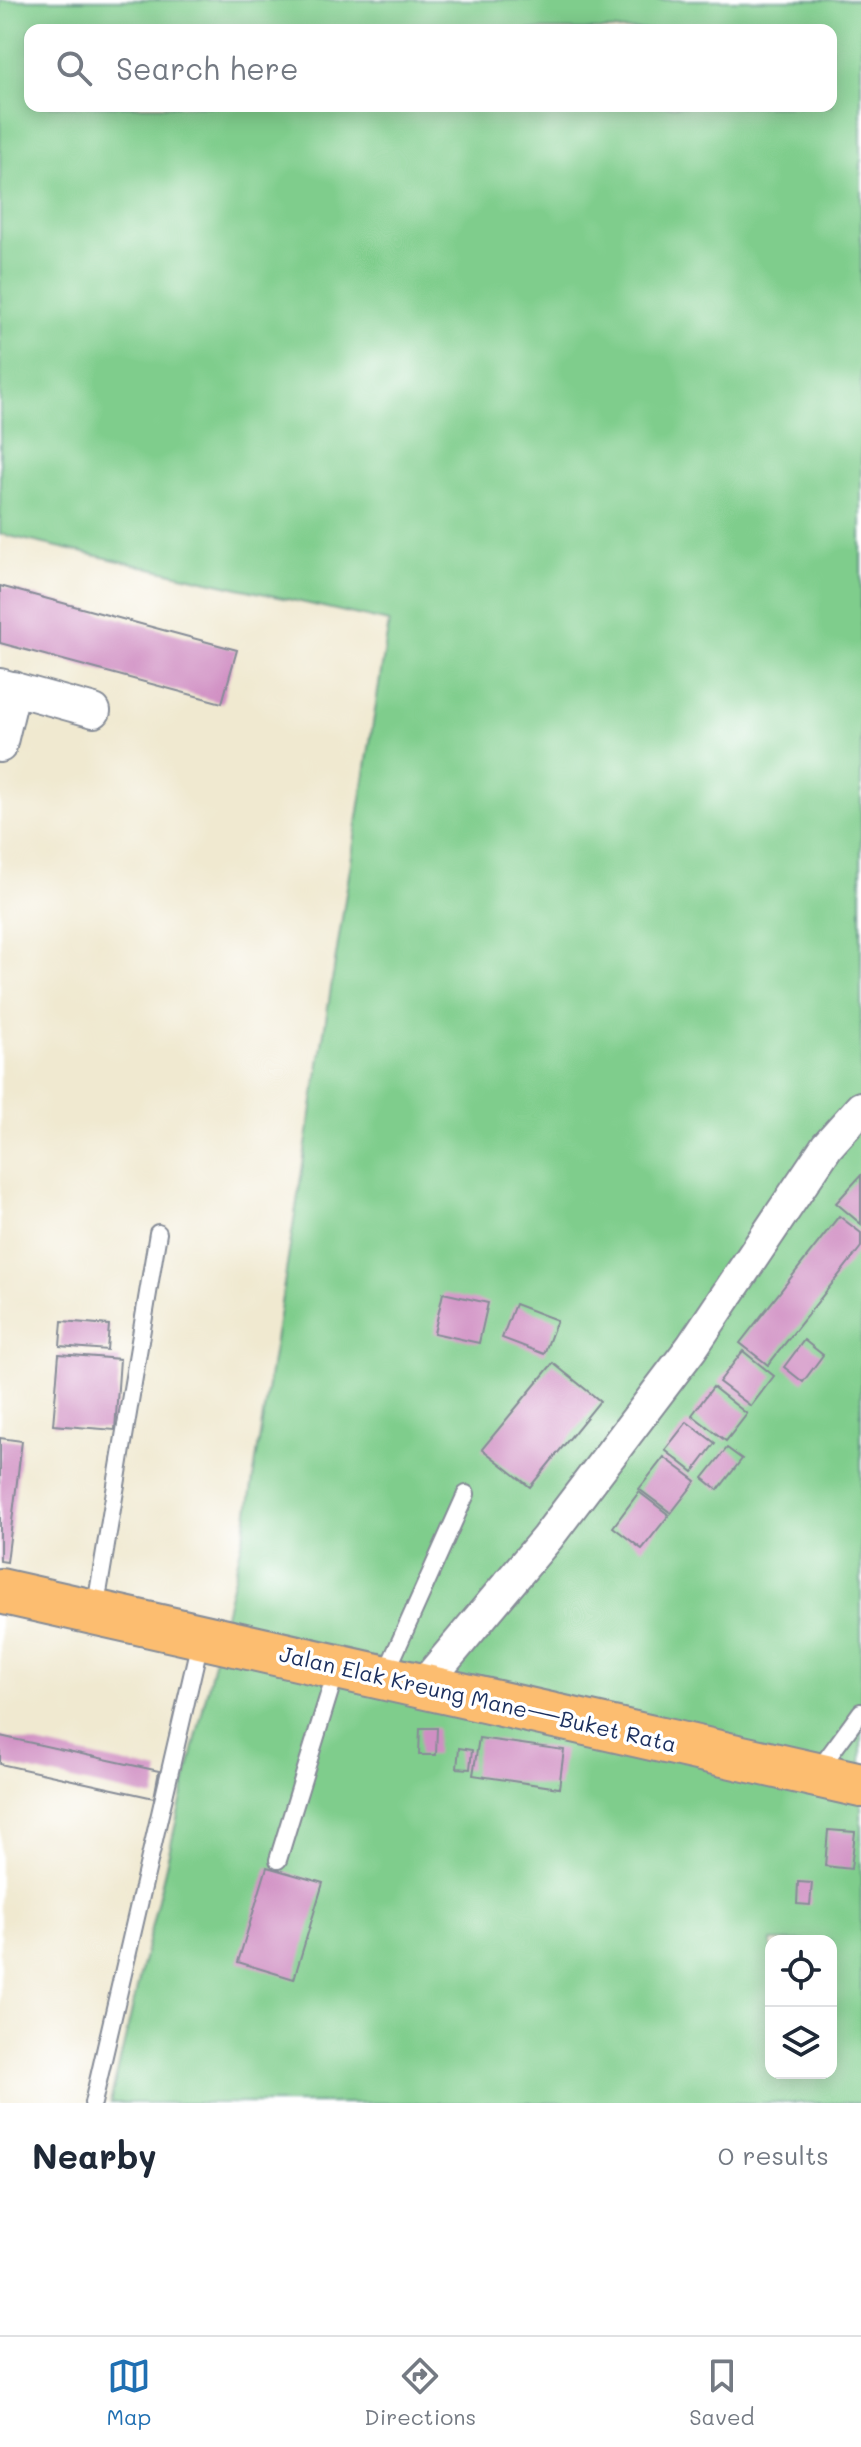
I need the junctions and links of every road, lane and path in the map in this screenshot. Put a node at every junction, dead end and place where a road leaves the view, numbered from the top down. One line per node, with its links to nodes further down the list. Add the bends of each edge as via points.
1 (7, 686): 2 (street); 3 (street)
2 (94, 711)
3 (0, 746)
4 (861, 1108): 11 (street, via 827,1146 683,1360 547,1538)
5 (158, 1233): 8 (lane)
6 (466, 1494): 11 (lane)
7 (0, 1591): 8 (highway, Jalan Elak Kreung Mane—Buket Rata)
8 (94, 1612): 9 (highway, Jalan Elak Kreung Mane—Buket Rata)
9 (201, 1636): 10 (highway, Jalan Elak Kreung Mane—Buket Rata); 16 (lane)
10 (338, 1667): 11 (highway, Jalan Elak Kreung Mane—Buket Rata); 15 (lane)
11 (403, 1682): 13 (highway, Jalan Elak Kreung Mane—Buket Rata)
12 (861, 1712): 13 (lane)
13 (814, 1775): 14 (highway, Jalan Elak Kreung Mane—Buket Rata)
14 (861, 1785)
15 (278, 1860)
16 (93, 2103)

